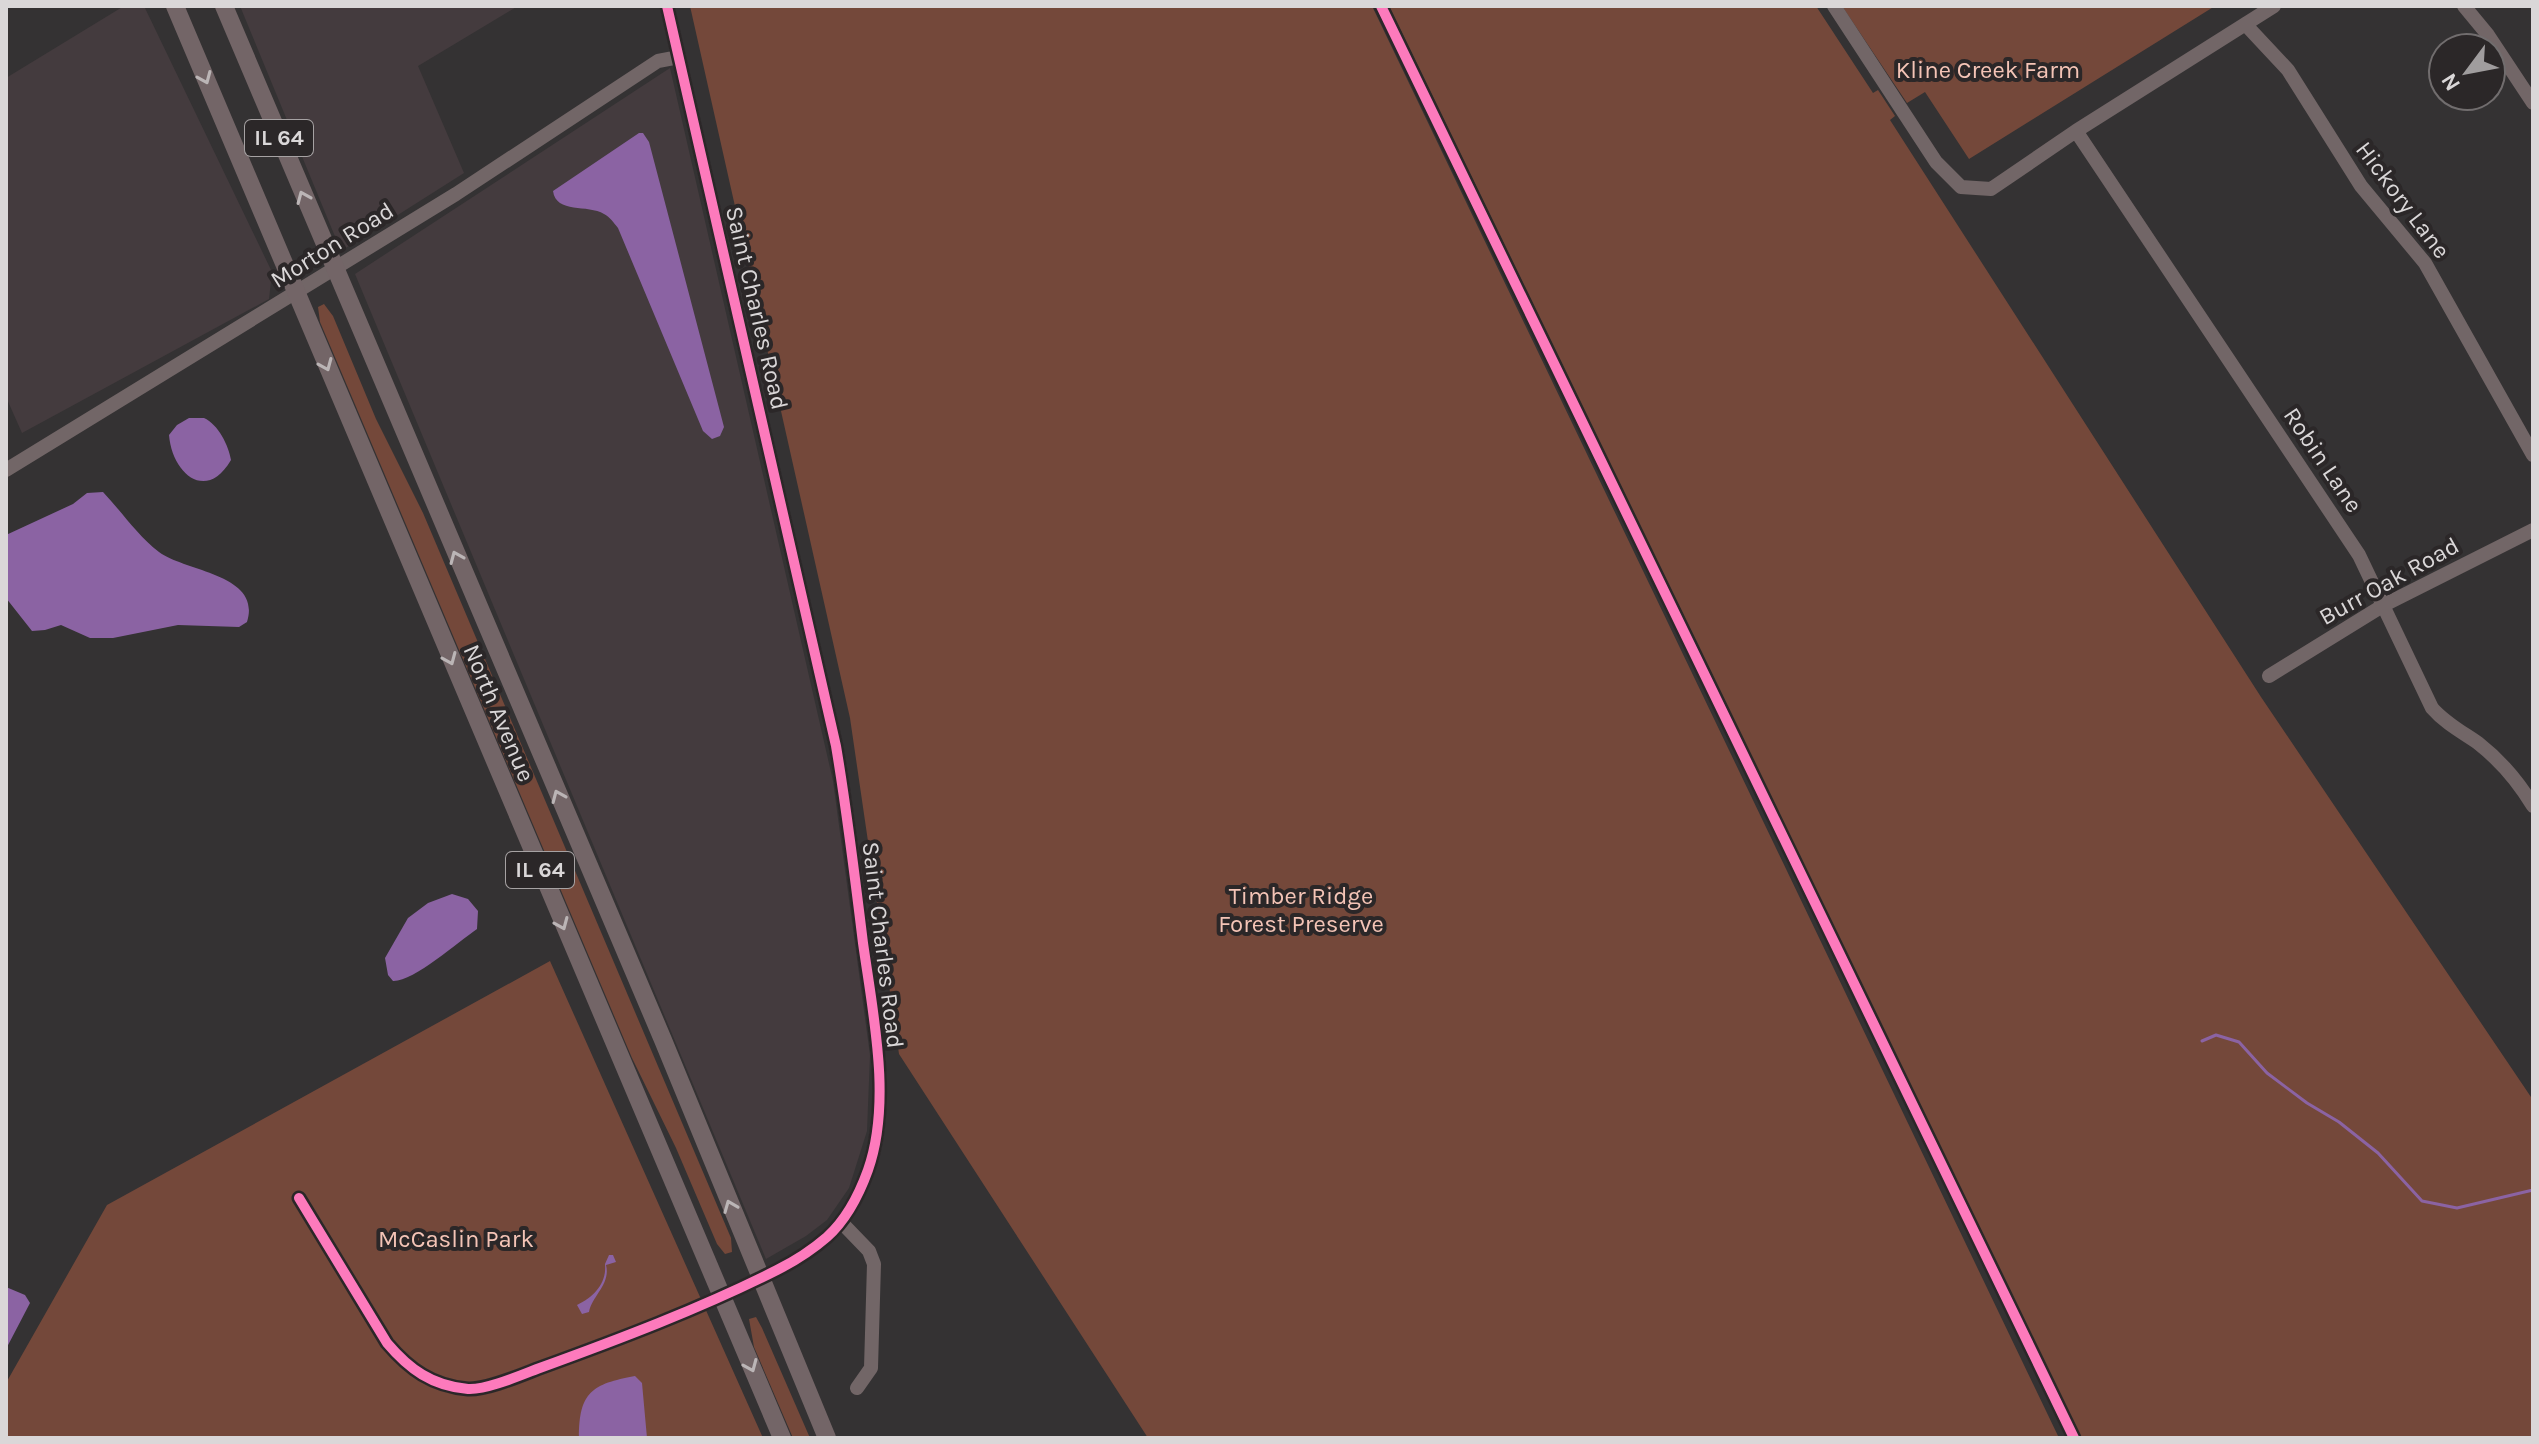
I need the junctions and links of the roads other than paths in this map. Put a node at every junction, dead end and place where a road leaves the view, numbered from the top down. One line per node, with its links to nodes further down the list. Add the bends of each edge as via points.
1 (175, 6): 12 (main road, North Avenue / IL 64, one-way to 12)
2 (224, 6): 11 (main road, North Avenue / IL 64, one-way to 2)
3 (667, 6): 8 (street, Saint Charles Road)
4 (1834, 6): 10 (street, via 1936,162 1961,187 1991,189)
5 (2274, 6): 7 (street)
6 (2464, 6): 9 (street)
7 (2245, 24): 10 (street); 13 (street, Hickory Lane, via 2288,70 2361,186 2425,263)
8 (679, 57): 11 (street, Morton Road, via 658,61); 20 (street, Saint Charles Road, via 841,780 871,999 879,1105 868,1170)
9 (2533, 103)
10 (2076, 131): 16 (street, Robin Lane, via 2343,529)
11 (334, 269): 12 (street, Morton Road); 21 (main road, North Avenue / IL 64, one-way to 11)
12 (296, 293): 14 (street, Morton Road); 22 (main road, North Avenue / IL 64, one-way to 22)
13 (2533, 455)
14 (6, 470)
15 (2533, 530): 16 (street, Burr Oak Road)
16 (2384, 605): 17 (street, Burr Oak Road); 18 (street, Robin Lane, via 2432,708 2498,760)
17 (2269, 676)
18 (2533, 806)
19 (299, 1198): 22 (street, Saint Charles Road, via 387,1343 405,1364 434,1383 471,1389 512,1378)
20 (842, 1223): 21 (street, Saint Charles Road, via 803,1255); 23 (street, via 869,1251 874,1264 871,1368)
21 (759, 1278): 22 (street, Saint Charles Road); 25 (main road, North Avenue / IL 64)
22 (721, 1294): 24 (main road, North Avenue / IL 64, one-way to 24)
23 (857, 1388)
24 (782, 1438)
25 (827, 1438)

